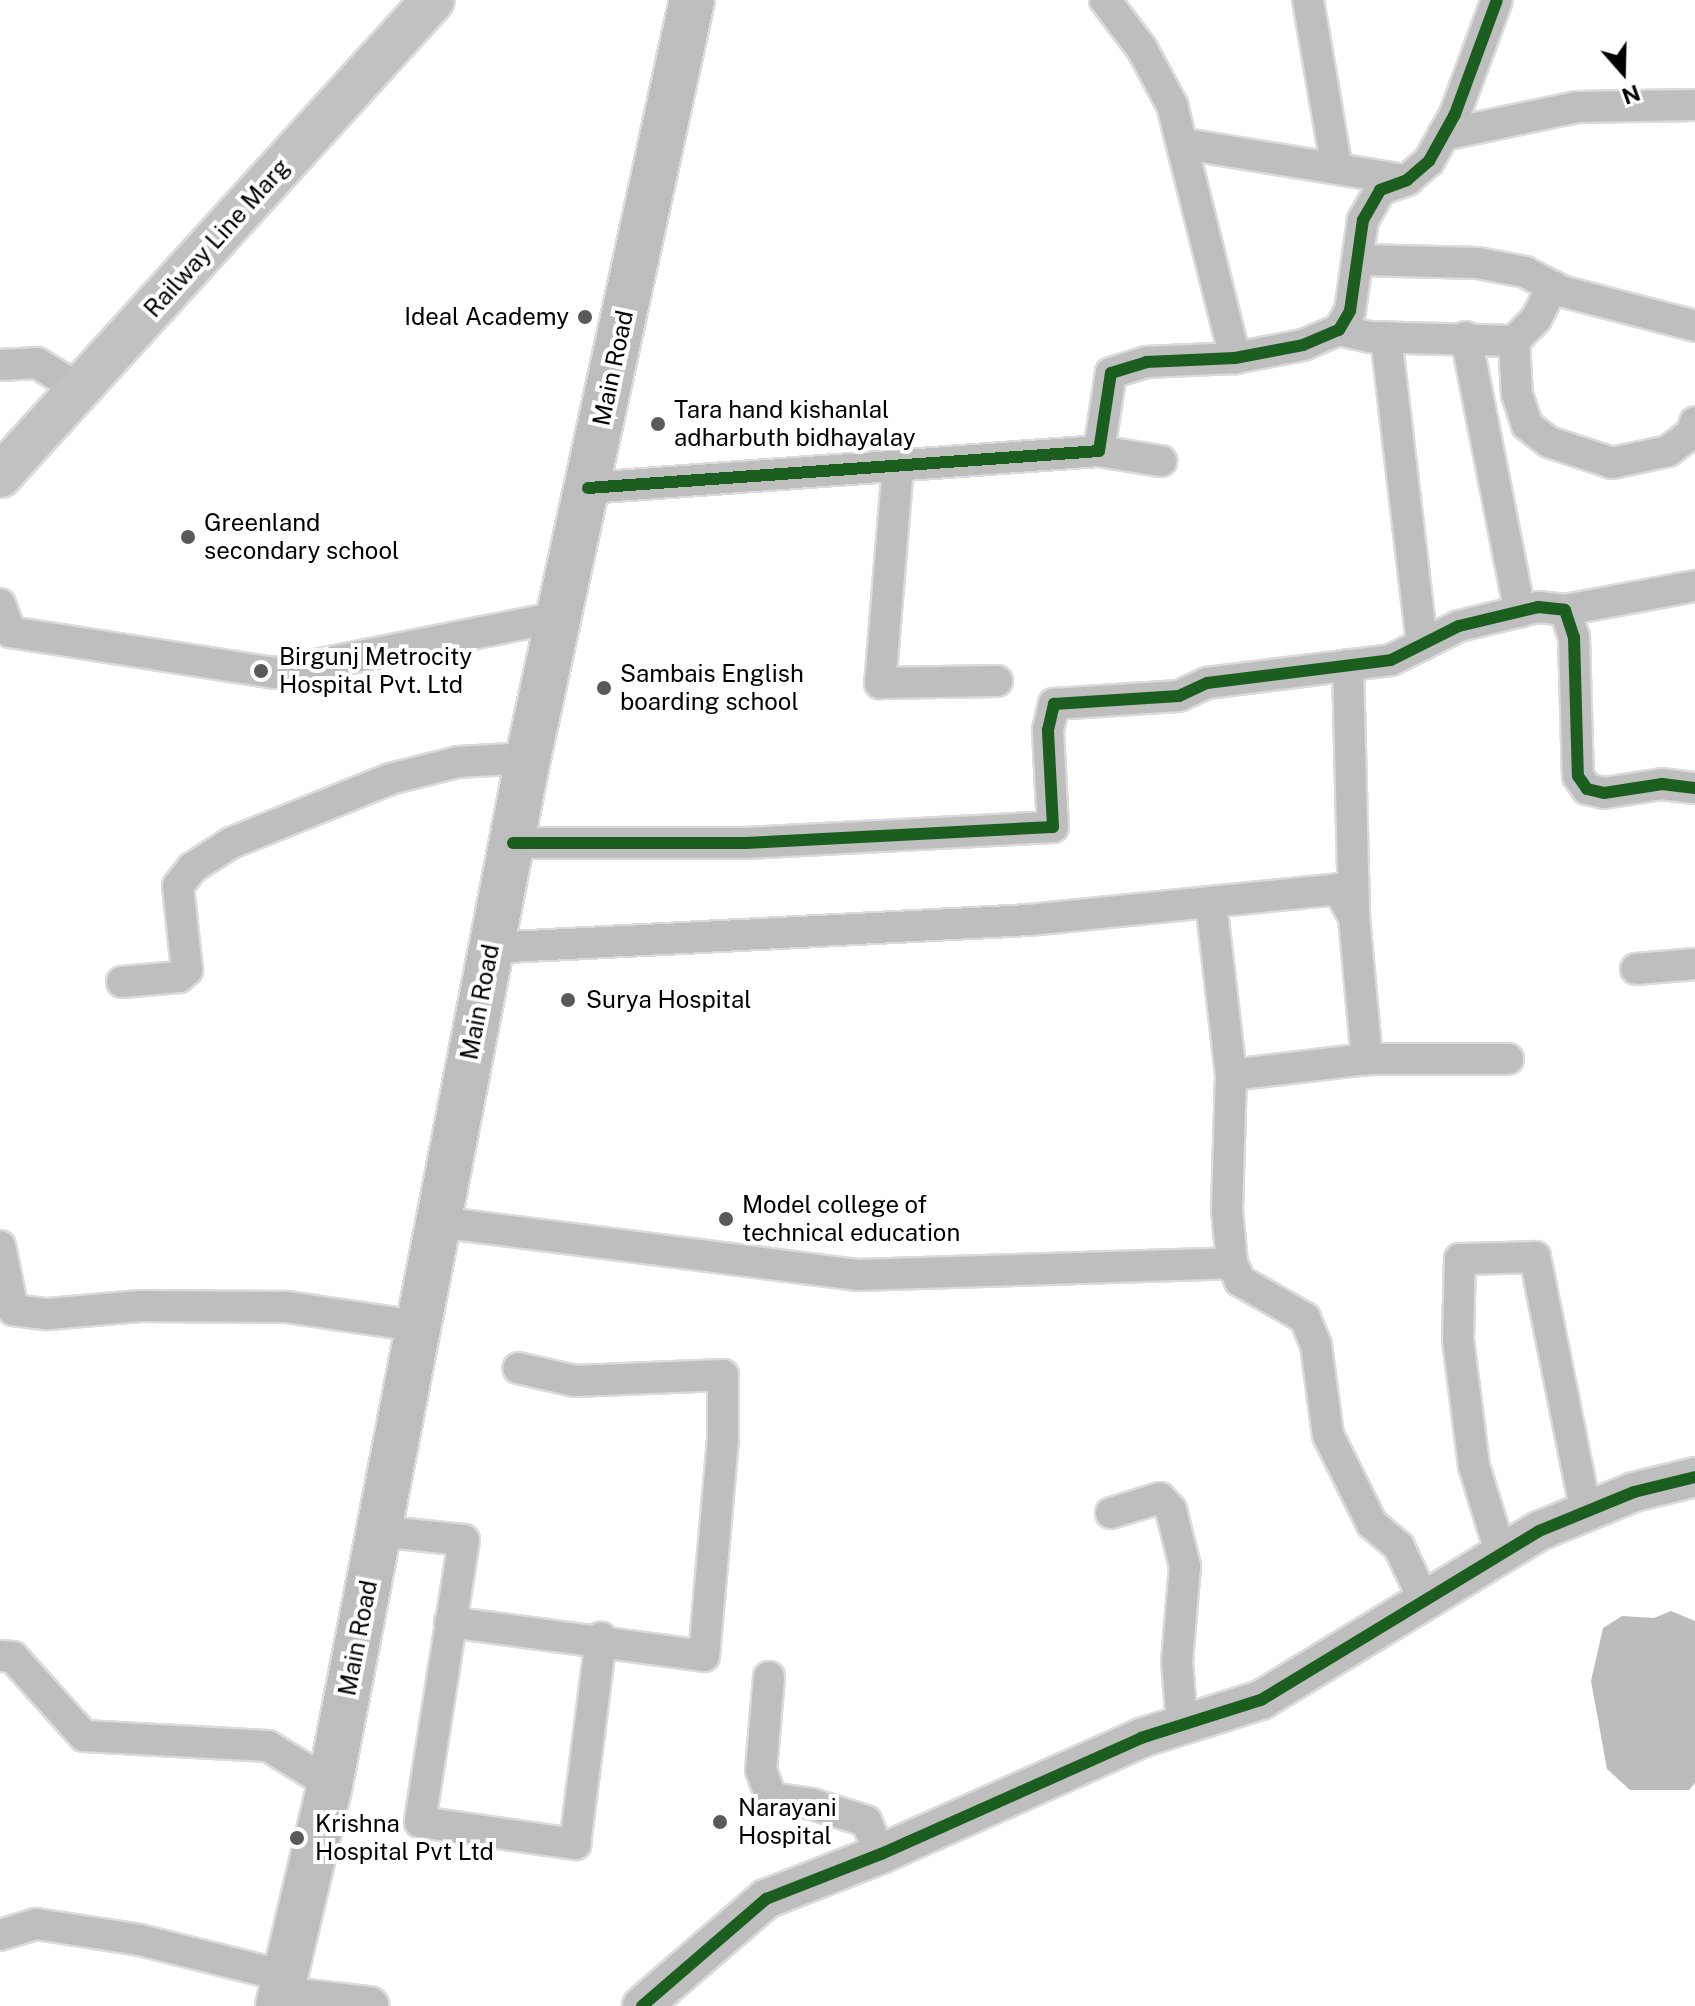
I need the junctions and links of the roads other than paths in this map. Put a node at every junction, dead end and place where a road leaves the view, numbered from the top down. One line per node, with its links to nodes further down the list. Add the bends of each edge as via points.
1 (433, 0): 20 (main road, Railway Line Marg)
2 (692, 0): 26 (main road, Main Road)
3 (1105, 0): 8 (street, via 1142,49 1172,105)
4 (1308, 0): 9 (street)
5 (1494, 1): 7 (street)
6 (1695, 105): 7 (street, via 1562,108)
7 (1443, 135): 10 (street, via 1429,161)
8 (1185, 144): 9 (street); 18 (street)
9 (1337, 169): 10 (street)
10 (1407, 180): 11 (street, via 1380,190 1363,220)
11 (1361, 260): 12 (street, via 1478,263 1525,272); 14 (street, via 1350,311)
12 (1553, 286): 13 (street); 17 (street, via 1536,319)
13 (1695, 326)
14 (1339, 330): 15 (street); 18 (street, via 1303,345)
15 (1386, 337): 16 (street); 32 (street)
16 (1466, 337): 17 (street); 30 (street)
17 (1514, 341): 21 (street, via 1517,394 1527,425 1549,442 1612,463 1668,451 1692,433)
18 (1235, 358): 22 (street, via 1146,362 1111,373)
19 (0, 365): 20 (street, via 37,363)
20 (79, 389): 25 (main road, Railway Line Marg)
21 (1695, 422)
22 (1099, 451): 23 (street); 24 (street)
23 (1161, 461)
24 (898, 466): 26 (street); 34 (street, via 880,683)
25 (1, 474)
26 (588, 488): 31 (main road, Main Road)
27 (1695, 586): 29 (street)
28 (0, 604): 31 (street, via 10,632 275,673)
29 (1565, 610): 30 (street); 36 (street, via 1574,637 1578,776 1587,789 1604,793 1662,784)
30 (1520, 612): 32 (street, via 1459,626)
31 (559, 617): 35 (main road, Main Road)
32 (1422, 645): 33 (street, via 1391,660)
33 (1348, 665): 37 (street, via 1207,683 1179,696 1054,704 1048,730 1053,827 746,843); 39 (street)
34 (997, 681)
35 (528, 758): 37 (main road, Main Road); 43 (street, via 458,762 390,779 231,843 192,868 178,886 187,970 179,977)
36 (1695, 788)
37 (513, 843): 40 (main road, Main Road)
38 (1211, 902): 39 (street, via 1338,889); 40 (street, via 1029,920); 46 (street)
39 (1354, 917): 44 (street)
40 (490, 948): 47 (main road, Main Road)
41 (1695, 964): 42 (street)
42 (1636, 969)
43 (122, 982)
44 (1367, 1059): 45 (street); 46 (street)
45 (1508, 1059)
46 (1231, 1075): 49 (street, via 1227,1210)
47 (438, 1222): 49 (street, via 856,1275); 50 (main road, Main Road)
48 (0, 1246): 50 (street, via 13,1310 48,1314 140,1306 287,1307)
49 (1232, 1263): 57 (street, via 1240,1281 1305,1318 1316,1345 1328,1435 1372,1524 1399,1547)
50 (417, 1326): 55 (main road, Main Road)
51 (518, 1368): 59 (street, via 575,1381 723,1375 724,1425 704,1656)
52 (1695, 1477): 53 (street, via 1634,1492)
53 (1586, 1512): 56 (street); 56 (street, via 1535,1257 1460,1259 1458,1339 1474,1466)
54 (1111, 1513): 62 (street, via 1160,1498 1171,1510 1185,1566 1177,1661)
55 (378, 1531): 58 (street, via 464,1540); 63 (main road, Main Road)
56 (1501, 1554): 57 (street)
57 (1424, 1600): 62 (street, via 1261,1700)
58 (450, 1622): 59 (street); 59 (street, via 420,1822 575,1844)
59 (601, 1638)
60 (0, 1656): 63 (street, via 13,1657 84,1736 268,1746)
61 (769, 1677): 64 (street, via 761,1770 771,1798 866,1821)
62 (1182, 1725): 64 (street, via 1060,1772)
63 (330, 1784): 66 (main road, Main Road)
64 (881, 1854): 68 (street, via 766,1899)
65 (1, 1934): 66 (street, via 36,1924 140,1940)
66 (281, 1993): 67 (street)
67 (369, 2006)
68 (642, 2006)

